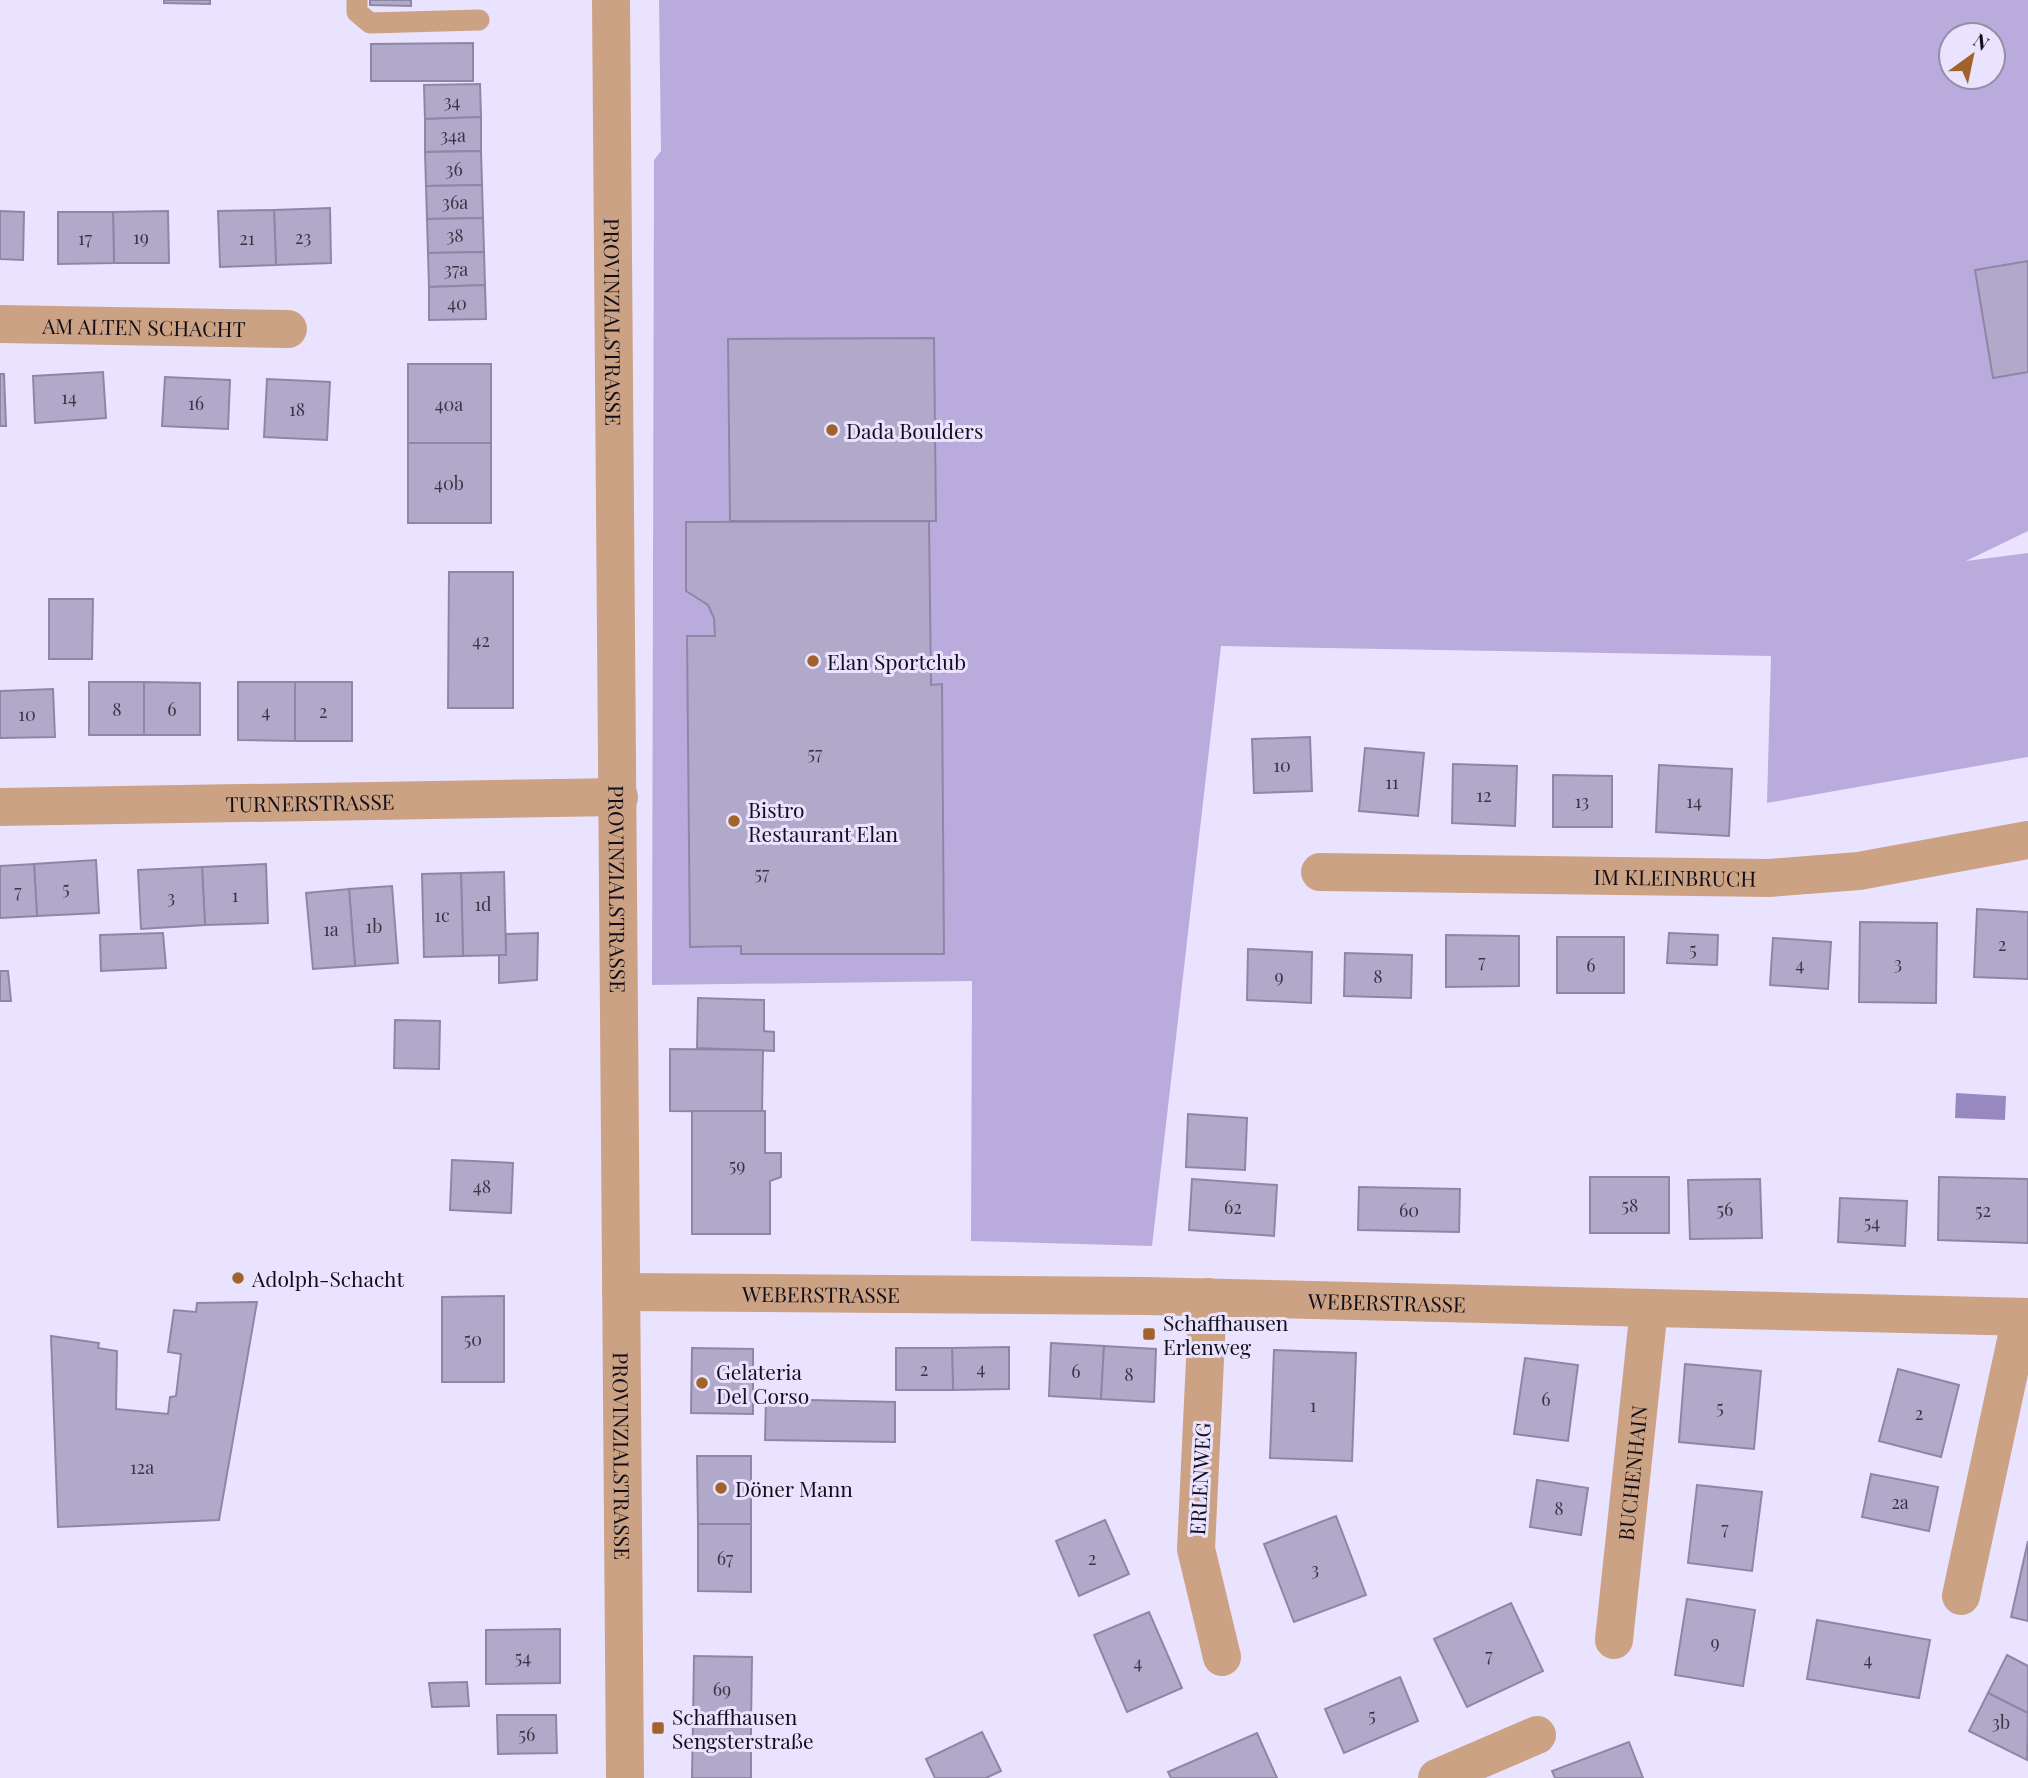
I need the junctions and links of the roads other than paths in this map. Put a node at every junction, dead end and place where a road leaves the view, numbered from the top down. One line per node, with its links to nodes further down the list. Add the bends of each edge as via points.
1 (357, 0): 3 (lane, via 357,12 370,23)
2 (611, 0): 6 (street, PROVINZIALSTRASSE)
3 (479, 20)
4 (0, 324): 5 (street, AM ALTEN SCHACHT)
5 (288, 329)
6 (619, 797): 7 (street, TURNERSTRASSE); 10 (street, PROVINZIALSTRASSE)
7 (0, 807)
8 (2028, 840): 9 (street, IM KLEINBRUCH, via 1859,871 1769,878)
9 (1320, 872)
10 (621, 1292): 11 (street, WEBERSTRASSE); 18 (street, PROVINZIALSTRASSE)
11 (1208, 1297): 12 (street, WEBERSTRASSE); 16 (street, ERLENWEG, via 1196,1549)
12 (1649, 1308): 13 (street, WEBERSTRASSE); 15 (street, BUCHENHAIN)
13 (2024, 1317): 14 (street)
14 (1961, 1596)
15 (1614, 1640)
16 (1222, 1657)
17 (1537, 1735): 19 (street)
18 (625, 1778)
19 (1437, 1778)

